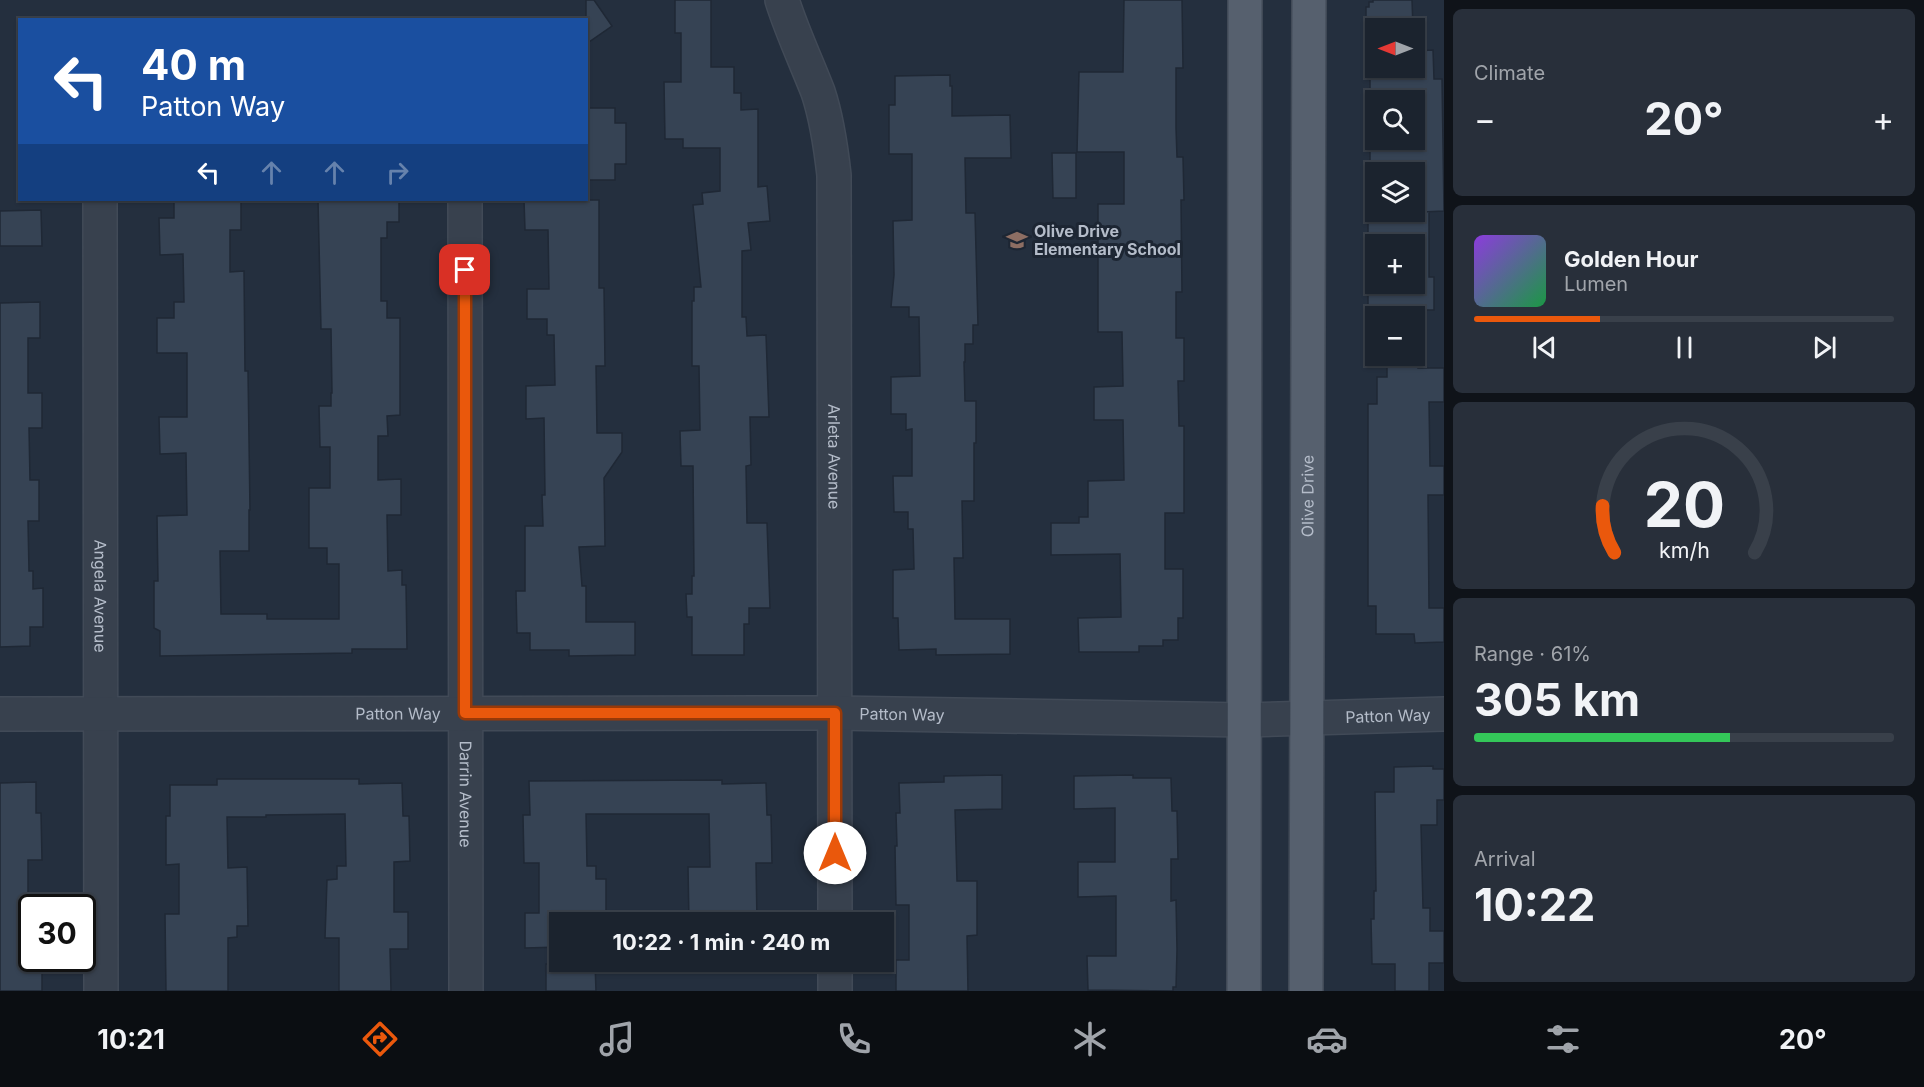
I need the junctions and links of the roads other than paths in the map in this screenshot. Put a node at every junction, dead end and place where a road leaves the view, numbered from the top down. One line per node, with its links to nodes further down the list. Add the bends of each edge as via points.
1 (782, 0): 7 (street, Arleta Avenue, via 818,94 834,176)
2 (1245, 0): 12 (main road)
3 (1309, 0): 11 (main road, Olive Drive)
4 (100, 201): 9 (street, Angela Avenue)
5 (465, 201): 6 (street, Darrin Avenue)
6 (465, 713): 7 (street, Patton Way); 9 (street, Patton Way); 16 (street, Darrin Avenue)
7 (835, 713): 12 (street, Patton Way); 13 (street, Arleta Avenue)
8 (0, 714): 9 (street, Patton Way)
9 (100, 714): 15 (street, Angela Avenue)
10 (1444, 714): 11 (street, Patton Way)
11 (1307, 718): 12 (street, Patton Way); 19 (main road, Olive Drive)
12 (1245, 720): 18 (main road)
13 (835, 912)
14 (835, 972): 17 (street)
15 (101, 991)
16 (466, 991)
17 (835, 991)
18 (1244, 991)
19 (1306, 991)

